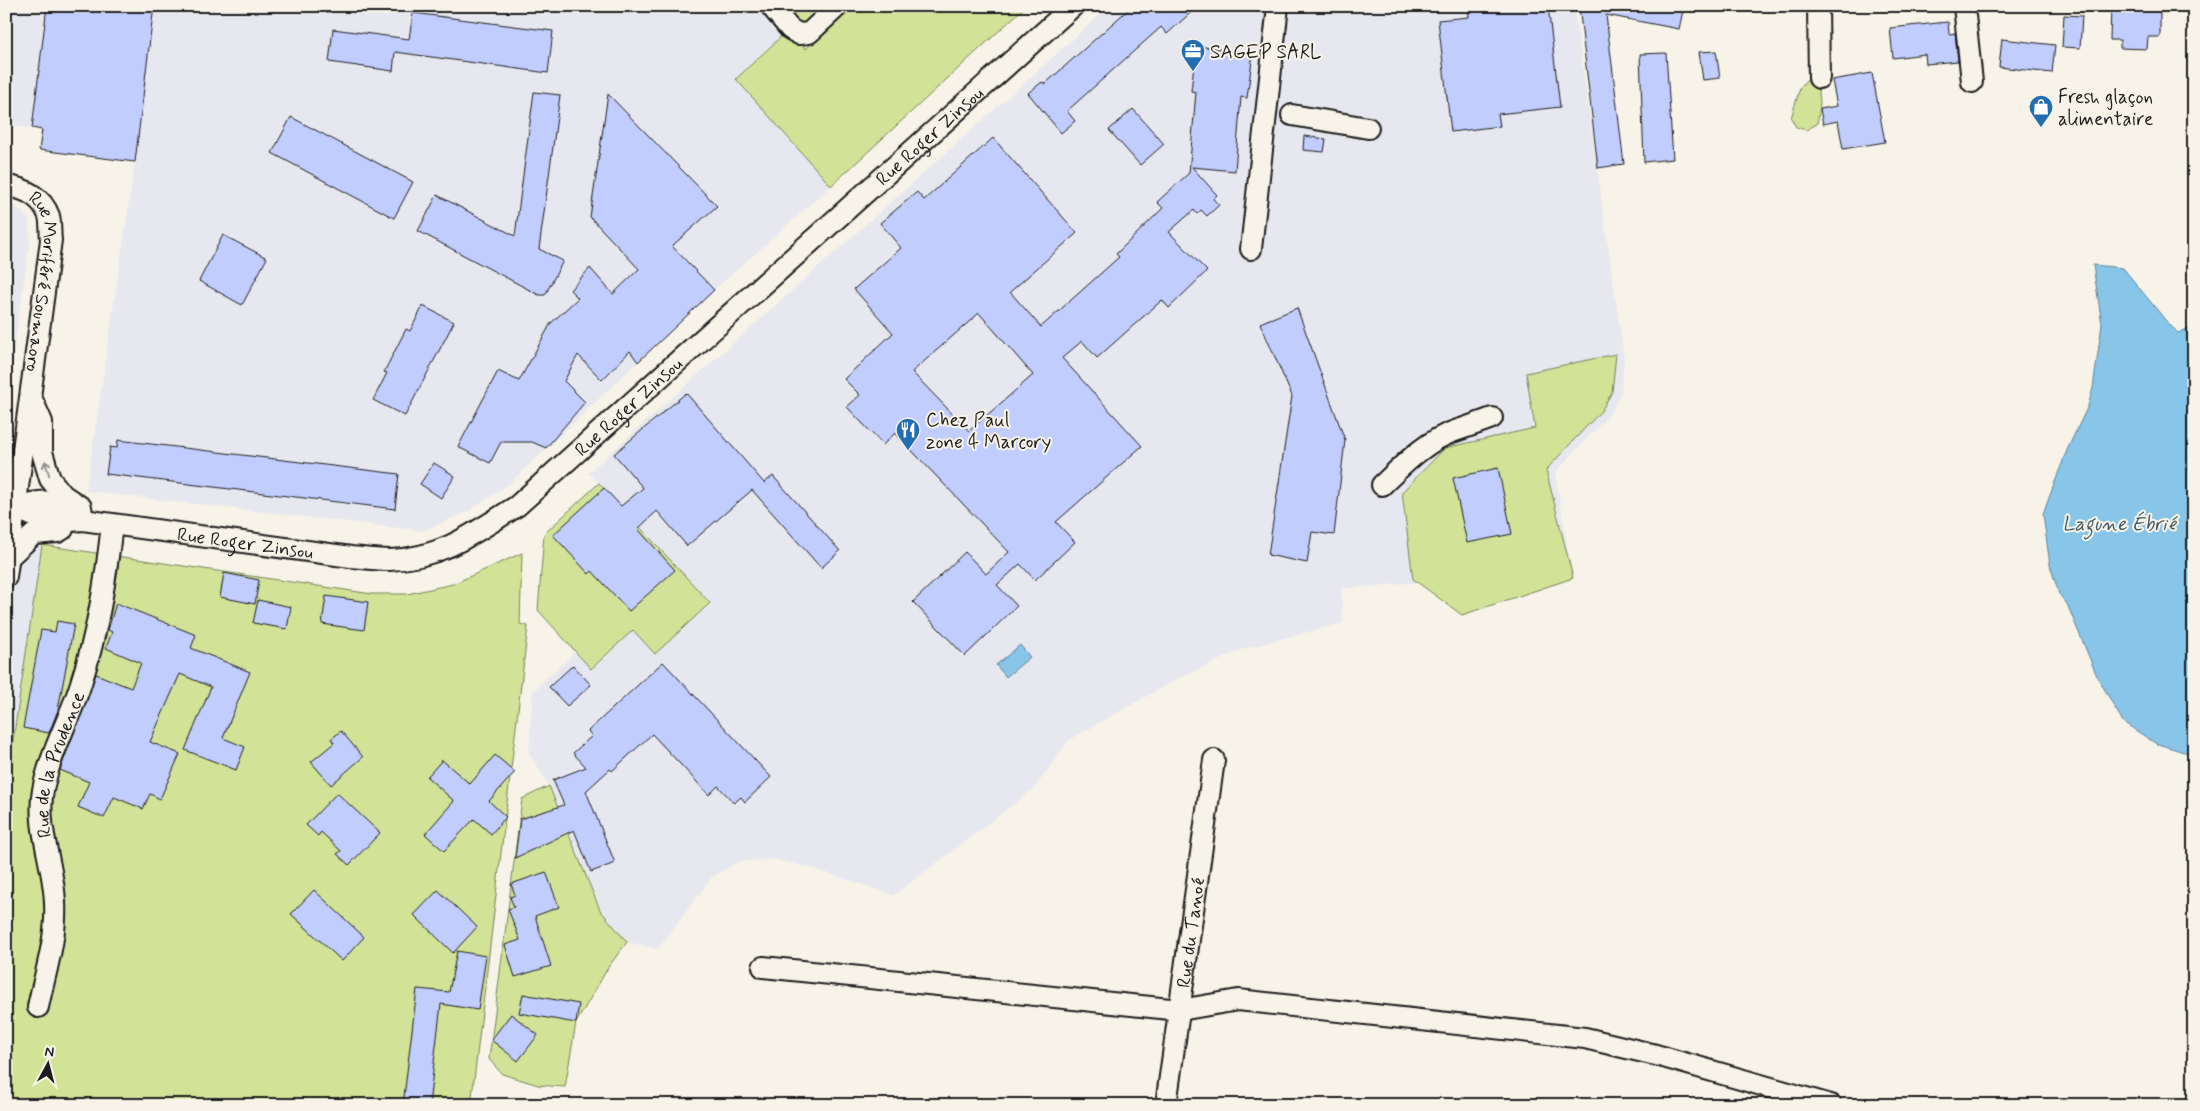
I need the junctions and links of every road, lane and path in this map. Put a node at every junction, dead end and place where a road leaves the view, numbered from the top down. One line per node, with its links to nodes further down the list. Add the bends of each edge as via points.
1 (771, 6): 2 (street, via 790,29 799,34 809,33)
2 (838, 6)
3 (1073, 6): 18 (street, Rue Roger Zinsou, via 516,506 465,539 428,555 390,560)
4 (1278, 6): 12 (street)
5 (1818, 6): 7 (street)
6 (1964, 6): 8 (street)
7 (1819, 78)
8 (1972, 82)
9 (1292, 115): 10 (street)
10 (1368, 128)
11 (6, 186): 13 (street, Rue Moriféré Soumaoro, via 18,187 37,197 49,216 51,240)
12 (1251, 249)
13 (31, 396): 16 (street, Rue Moriféré Soumaoro); 17 (street, one-way to 13, via 81,507 63,495 50,478 42,452 42,422)
14 (1492, 418): 15 (street, via 1438,439)
15 (1382, 485)
16 (16, 507): 17 (street, Rue Roger Zinsou, via 34,518 58,523); 19 (street, Rue Moriféré Soumaoro)
17 (83, 520): 18 (street, Rue Roger Zinsou); 19 (street, via 58,532 34,534)
18 (112, 524): 23 (street, Rue de la Prudence, via 95,638 43,791 41,816 56,901 56,926)
19 (9, 557): 20 (street, Rue Moriféré Soumaoro)
20 (6, 577)
21 (1214, 760): 24 (street, Rue du Tanoé)
22 (763, 967): 24 (street)
23 (38, 1007)
24 (1180, 1010): 25 (street, Rue du Tanoé); 26 (street, via 1238,1000 1585,1038 1656,1054)
25 (1166, 1105)
26 (1831, 1105)

